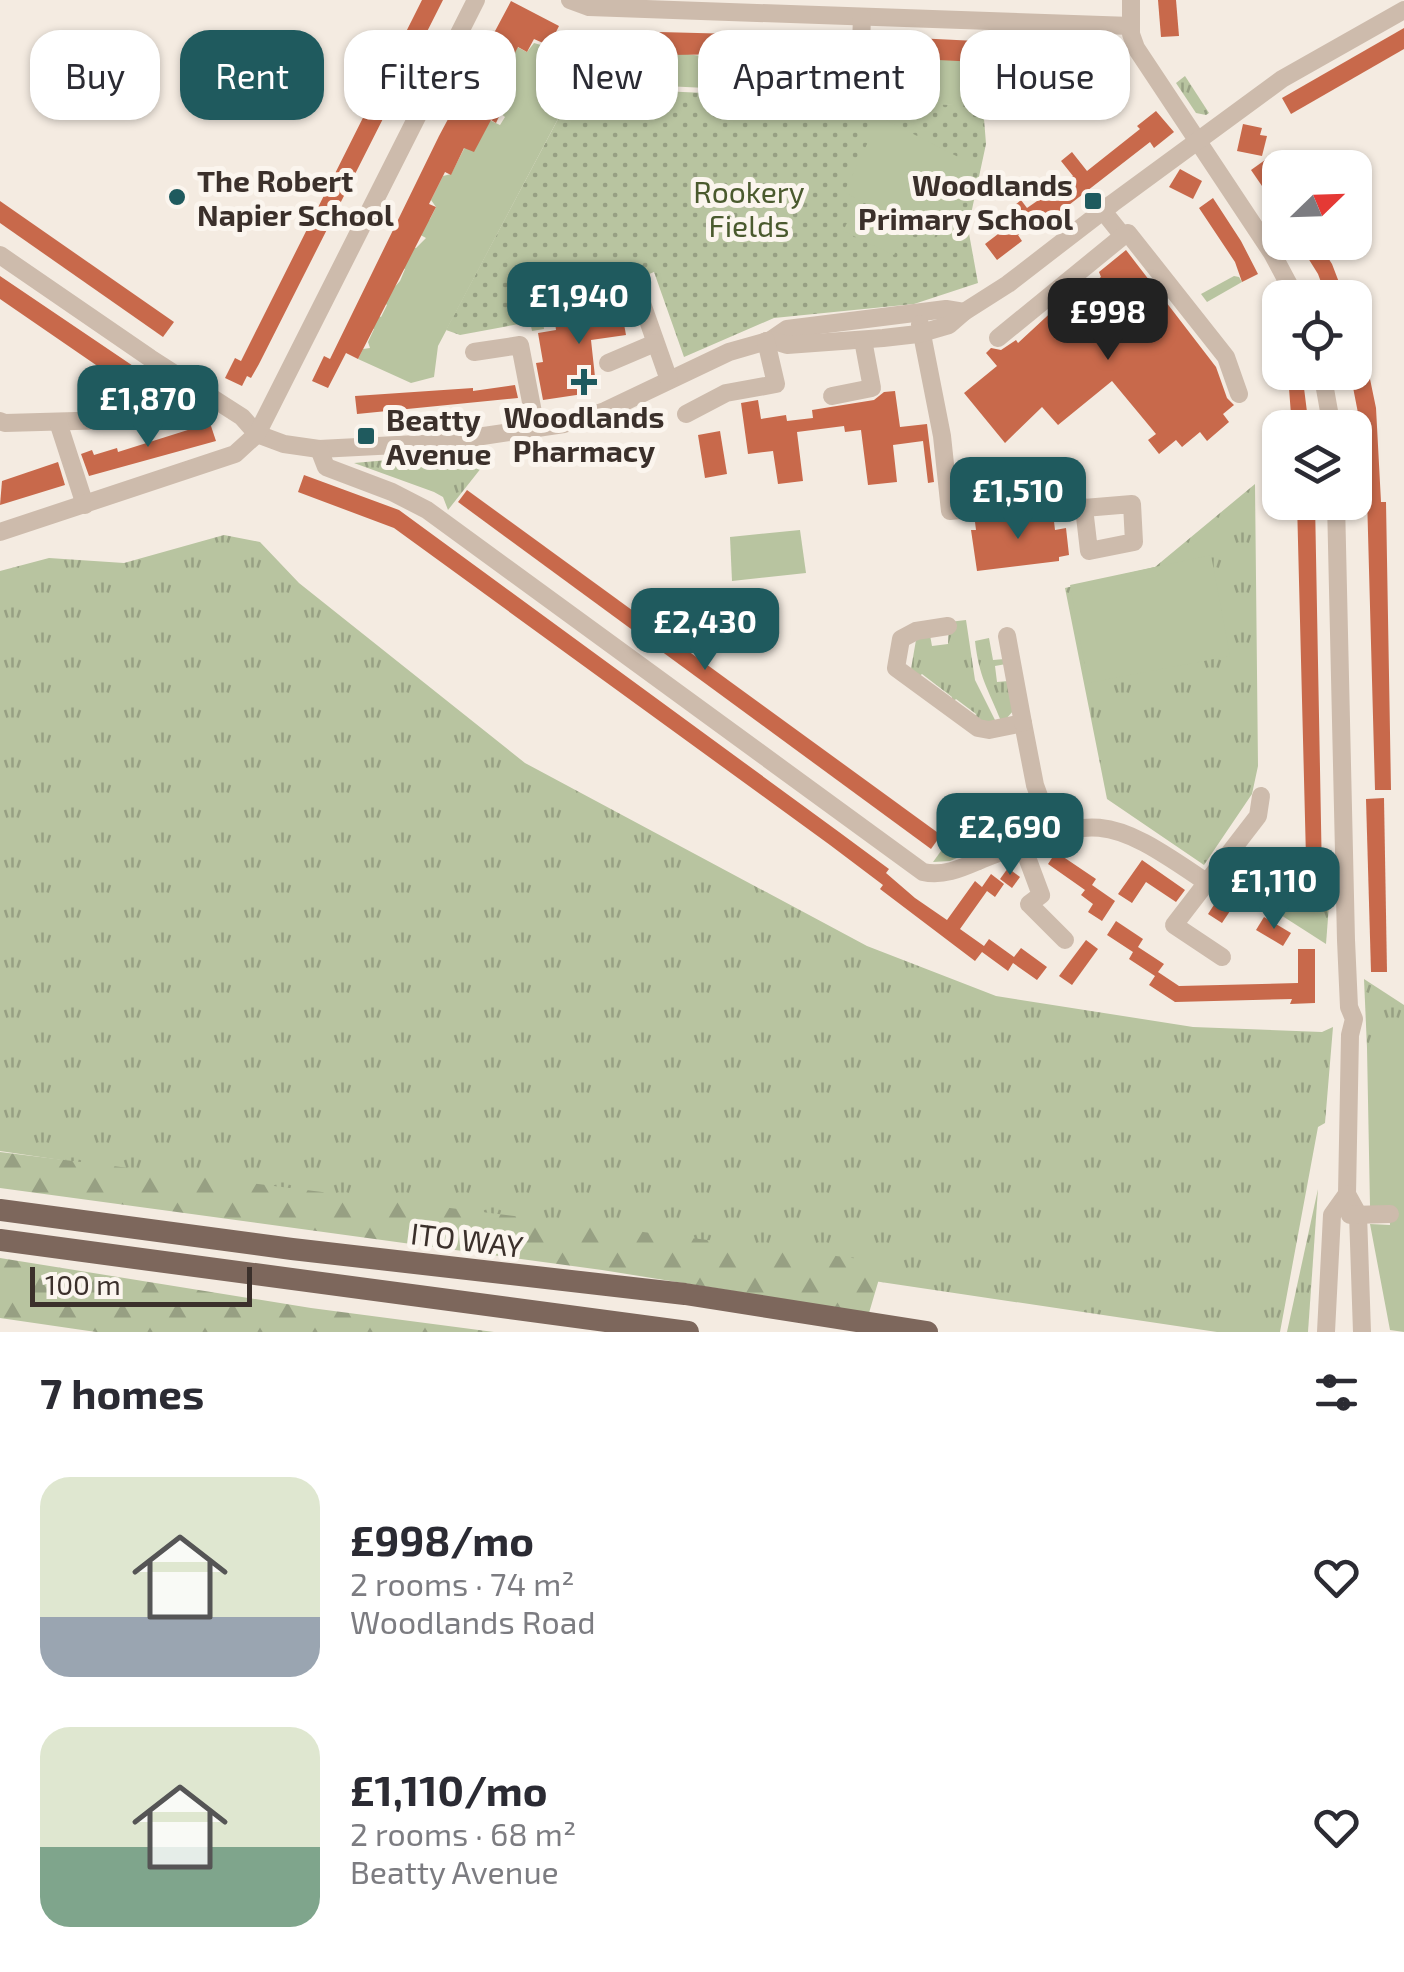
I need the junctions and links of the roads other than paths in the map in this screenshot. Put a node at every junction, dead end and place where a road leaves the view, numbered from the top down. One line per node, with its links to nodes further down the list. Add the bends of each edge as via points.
1 (476, 0): 32 (street)
2 (570, 0): 4 (street, via 589,7)
3 (1131, 0): 7 (street)
4 (799, 6): 6 (street)
5 (1404, 10): 9 (street, via 1282,80)
6 (862, 17): 7 (street); 8 (street)
7 (1131, 26): 9 (street, via 1138,51)
8 (862, 30)
9 (1198, 140): 10 (street); 13 (street)
10 (1103, 210): 11 (street); 15 (street)
11 (1124, 236): 18 (street); 25 (street, via 1226,357)
12 (0, 255): 32 (street, via 242,417)
13 (1287, 280)
14 (639, 295): 21 (street)
15 (964, 312): 16 (street); 17 (street)
16 (918, 314): 17 (street); 20 (street, via 787,328)
17 (922, 333): 19 (street); 35 (street, via 950,511 1072,499)
18 (998, 338)
19 (863, 340): 20 (street); 26 (street, via 872,388)
20 (768, 341): 24 (street); 27 (street, via 776,384 726,393)
21 (655, 344): 23 (street); 24 (street)
22 (474, 352): 31 (street, via 520,345)
23 (608, 363)
24 (669, 380): 31 (street, via 606,412)
25 (1240, 394)
26 (832, 396)
27 (686, 414)
28 (111, 420): 30 (street)
29 (0, 421): 30 (street)
30 (58, 422): 34 (street)
31 (536, 428): 33 (street)
32 (257, 434): 33 (street); 34 (street, via 235,454)
33 (319, 449): 45 (street, via 326,467 427,510 920,870 943,874)
34 (85, 505): 37 (street)
35 (1084, 508)
36 (1336, 520): 49 (street, via 1354,1019)
37 (0, 532)
38 (948, 626): 40 (street, via 900,640 896,668 978,728)
39 (1007, 636): 40 (street)
40 (1023, 724): 42 (street)
41 (1261, 796): 46 (street, via 1258,816)
42 (1052, 832): 44 (street); 46 (street, via 1080,826 1118,830)
43 (977, 838): 45 (street, via 972,846)
44 (1022, 844): 45 (street); 47 (street, via 1042,895 1029,904)
45 (978, 862)
46 (1206, 882): 48 (street, via 1174,925)
47 (1066, 940)
48 (1222, 957)
49 (1347, 1194): 51 (street); 53 (street)
50 (0, 1210): 56 (main road, ITO WAY, via 684,1294)
51 (1358, 1214): 52 (street); 53 (street); 58 (street)
52 (1390, 1214)
53 (1332, 1215): 57 (street)
54 (0, 1240): 55 (main road, ITO WAY)
55 (688, 1332)
56 (927, 1332)
57 (1326, 1332)
58 (1362, 1332)

